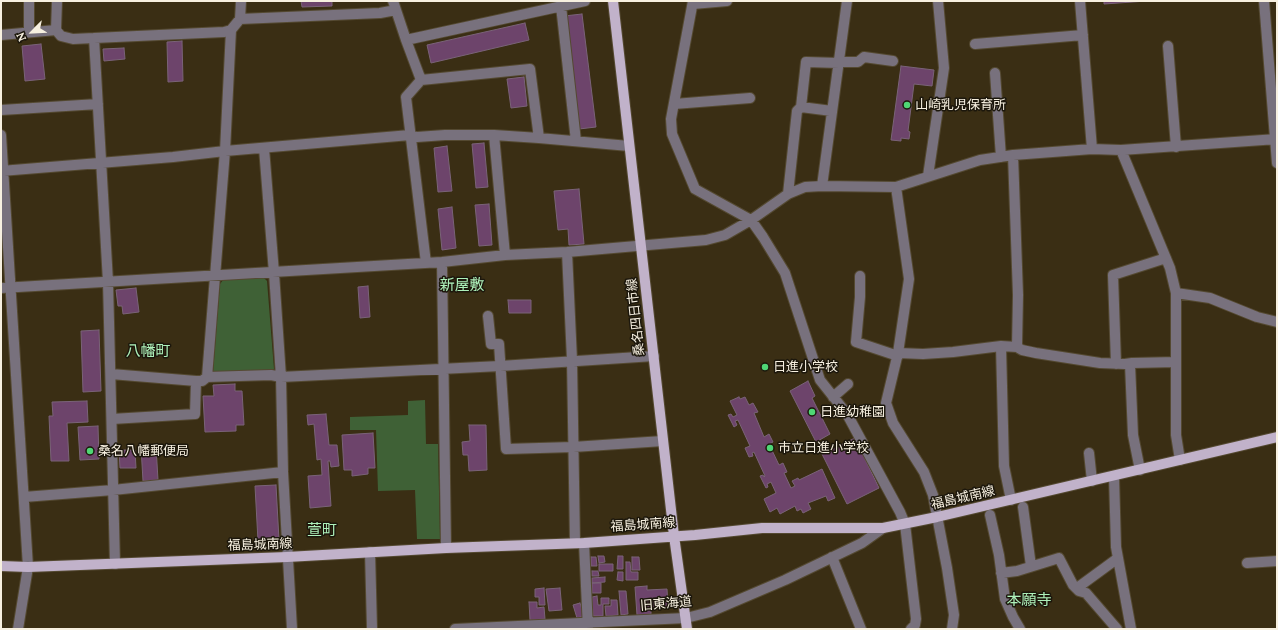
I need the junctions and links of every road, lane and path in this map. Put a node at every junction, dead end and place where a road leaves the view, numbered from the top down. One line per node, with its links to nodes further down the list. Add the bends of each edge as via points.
1 (29, 1): 17 (street)
2 (57, 1): 15 (street)
3 (241, 1): 14 (street)
4 (585, 1): 13 (street)
5 (613, 1): 40 (main road, 桑名四日市線)
6 (727, 1): 11 (street)
7 (847, 1): 25 (street)
8 (938, 1): 51 (street, via 944,68)
9 (1080, 1): 19 (street)
10 (1264, 1): 38 (street)
11 (693, 2): 30 (street)
12 (394, 5): 14 (street, via 380,14); 21 (street)
13 (560, 6): 21 (street); 39 (street)
14 (240, 19): 16 (street)
15 (56, 30): 17 (street); 20 (street, via 61,36 74,39)
16 (231, 30): 20 (street); 45 (street)
17 (29, 32): 18 (street)
18 (1, 34)
19 (1083, 35): 22 (street); 43 (street)
20 (94, 38): 29 (street)
21 (406, 40): 27 (street)
22 (975, 44)
23 (1168, 46): 41 (street)
24 (893, 61): 25 (street, via 864,58 858,62)
25 (839, 62): 31 (street, via 806,62); 33 (street)
26 (995, 73): 47 (street)
27 (421, 80): 35 (street, via 406,97); 37 (street, via 530,69)
28 (750, 98): 30 (street)
29 (98, 104): 32 (street); 48 (street)
30 (674, 104): 55 (street, via 672,134 695,189)
31 (802, 107): 33 (street); 54 (street, via 797,111)
32 (1, 110)
33 (832, 111): 52 (street)
34 (1, 135): 50 (street)
35 (410, 135): 36 (street); 42 (street); 61 (street)
36 (494, 135): 37 (street); 58 (street)
37 (539, 138): 39 (street)
38 (1276, 139): 41 (street); 49 (street)
39 (576, 141): 40 (street)
40 (629, 146): 56 (main road, 桑名四日市線)
41 (1176, 147): 44 (street)
42 (264, 148): 45 (street); 62 (street)
43 (1092, 149): 44 (street); 46 (street)
44 (1121, 150): 59 (street)
45 (225, 151): 48 (street); 63 (street)
46 (1013, 155): 47 (street); 72 (street, via 1018,295)
47 (1001, 157): 51 (street, via 980,160)
48 (101, 162): 50 (street); 65 (street)
49 (1277, 163)
50 (2, 170): 66 (street)
51 (928, 176): 53 (street)
52 (822, 186): 53 (street); 54 (street)
53 (896, 187): 73 (street, via 909,279)
54 (788, 194): 55 (street)
55 (751, 220): 56 (street, via 715,239); 86 (street, via 784,272 820,380)
56 (641, 246): 57 (street); 74 (main road, 桑名四日市線)
57 (567, 252): 58 (street); 75 (street)
58 (505, 256): 60 (street)
59 (1166, 258): 68 (street); 77 (street, via 1112,275)
60 (442, 262): 61 (street); 80 (street)
61 (426, 263): 62 (street)
62 (274, 272): 63 (street); 82 (street)
63 (216, 275): 65 (street); 83 (street)
64 (860, 276): 73 (street, via 856,342)
65 (108, 282): 66 (street); 81 (street)
66 (12, 287): 67 (street); 98 (street)
67 (1, 288)
68 (1176, 293): 70 (street, via 1210,298 1257,317); 76 (street)
69 (488, 316): 79 (street, via 491,344 499,344)
70 (1277, 322)
71 (1001, 346): 72 (street); 73 (street); 99 (street, via 1004,466)
72 (1017, 347): 77 (street, via 1036,353)
73 (898, 355): 102 (street, via 886,404 893,423 924,472 933,495)
74 (654, 356): 75 (street); 89 (main road, 桑名四日市線)
75 (572, 360): 79 (street); 90 (street)
76 (1176, 362): 78 (street); 92 (street, via 1176,435)
77 (1116, 364): 78 (street)
78 (1130, 364): 93 (street, via 1133,435)
79 (500, 366): 80 (street); 90 (street, via 506,448)
80 (444, 368): 82 (street); 107 (street)
81 (111, 374): 84 (street); 87 (street)
82 (281, 376): 83 (street); 94 (street)
83 (207, 377): 84 (street, via 202,381)
84 (196, 381): 87 (street, via 195,414)
85 (848, 384): 86 (street)
86 (833, 397): 103 (street, via 847,414)
87 (112, 419): 97 (street)
88 (1277, 437): 92 (main road, 福島城南線)
89 (663, 441): 90 (street); 105 (main road, 桑名四日市線)
90 (573, 447): 106 (street)
91 (1089, 452): 96 (street)
92 (1180, 460): 93 (main road, 福島城南線)
93 (1140, 470): 95 (main road, 福島城南線)
94 (283, 472): 97 (street); 109 (street)
95 (1114, 476): 96 (main road, 福島城南線); 111 (street)
96 (1092, 481): 99 (main road, 福島城南線)
97 (113, 490): 98 (street); 114 (street)
98 (24, 497): 117 (street)
99 (1011, 500): 102 (main road, 福島城南線)
100 (1024, 507): 116 (street)
101 (990, 515): 118 (street)
102 (937, 517): 103 (main road, 福島城南線); 130 (street, via 954,615)
103 (905, 524): 104 (main road, 福島城南線); 129 (street, via 916,619)
104 (883, 528): 105 (main road, 福島城南線, via 762,528); 110 (street, 旧東海道, via 862,543)
105 (674, 536): 106 (main road, 福島城南線); 120 (main road, 桑名四日市線)
106 (580, 543): 107 (main road, 福島城南線); 122 (street)
107 (446, 548): 108 (main road, 福島城南線)
108 (370, 552): 109 (main road, 福島城南線); 125 (street)
109 (287, 557): 114 (main road, 福島城南線); 124 (street)
110 (832, 557): 120 (street, 旧東海道, via 710,612); 128 (street)
111 (1118, 558): 119 (street); 133 (street)
112 (1277, 561): 113 (street)
113 (1247, 563)
114 (115, 564): 117 (main road, 福島城南線)
115 (1, 566): 117 (main road, 福島城南線)
116 (1031, 566): 118 (street); 119 (street, via 1059,558)
117 (28, 567): 123 (street)
118 (1001, 573): 131 (street, via 1005,599)
119 (1077, 588): 132 (street, via 1086,593)
120 (686, 618): 121 (street, 旧東海道); 127 (main road, 桑名四日市線)
121 (626, 625): 122 (street, 旧東海道)
122 (587, 626): 126 (street, 旧東海道)
123 (18, 629)
124 (292, 629)
125 (372, 629)
126 (455, 629)
127 (688, 629)
128 (861, 629)
129 (911, 629)
130 (952, 629)
131 (1020, 629)
132 (1117, 629)
133 (1131, 629)

